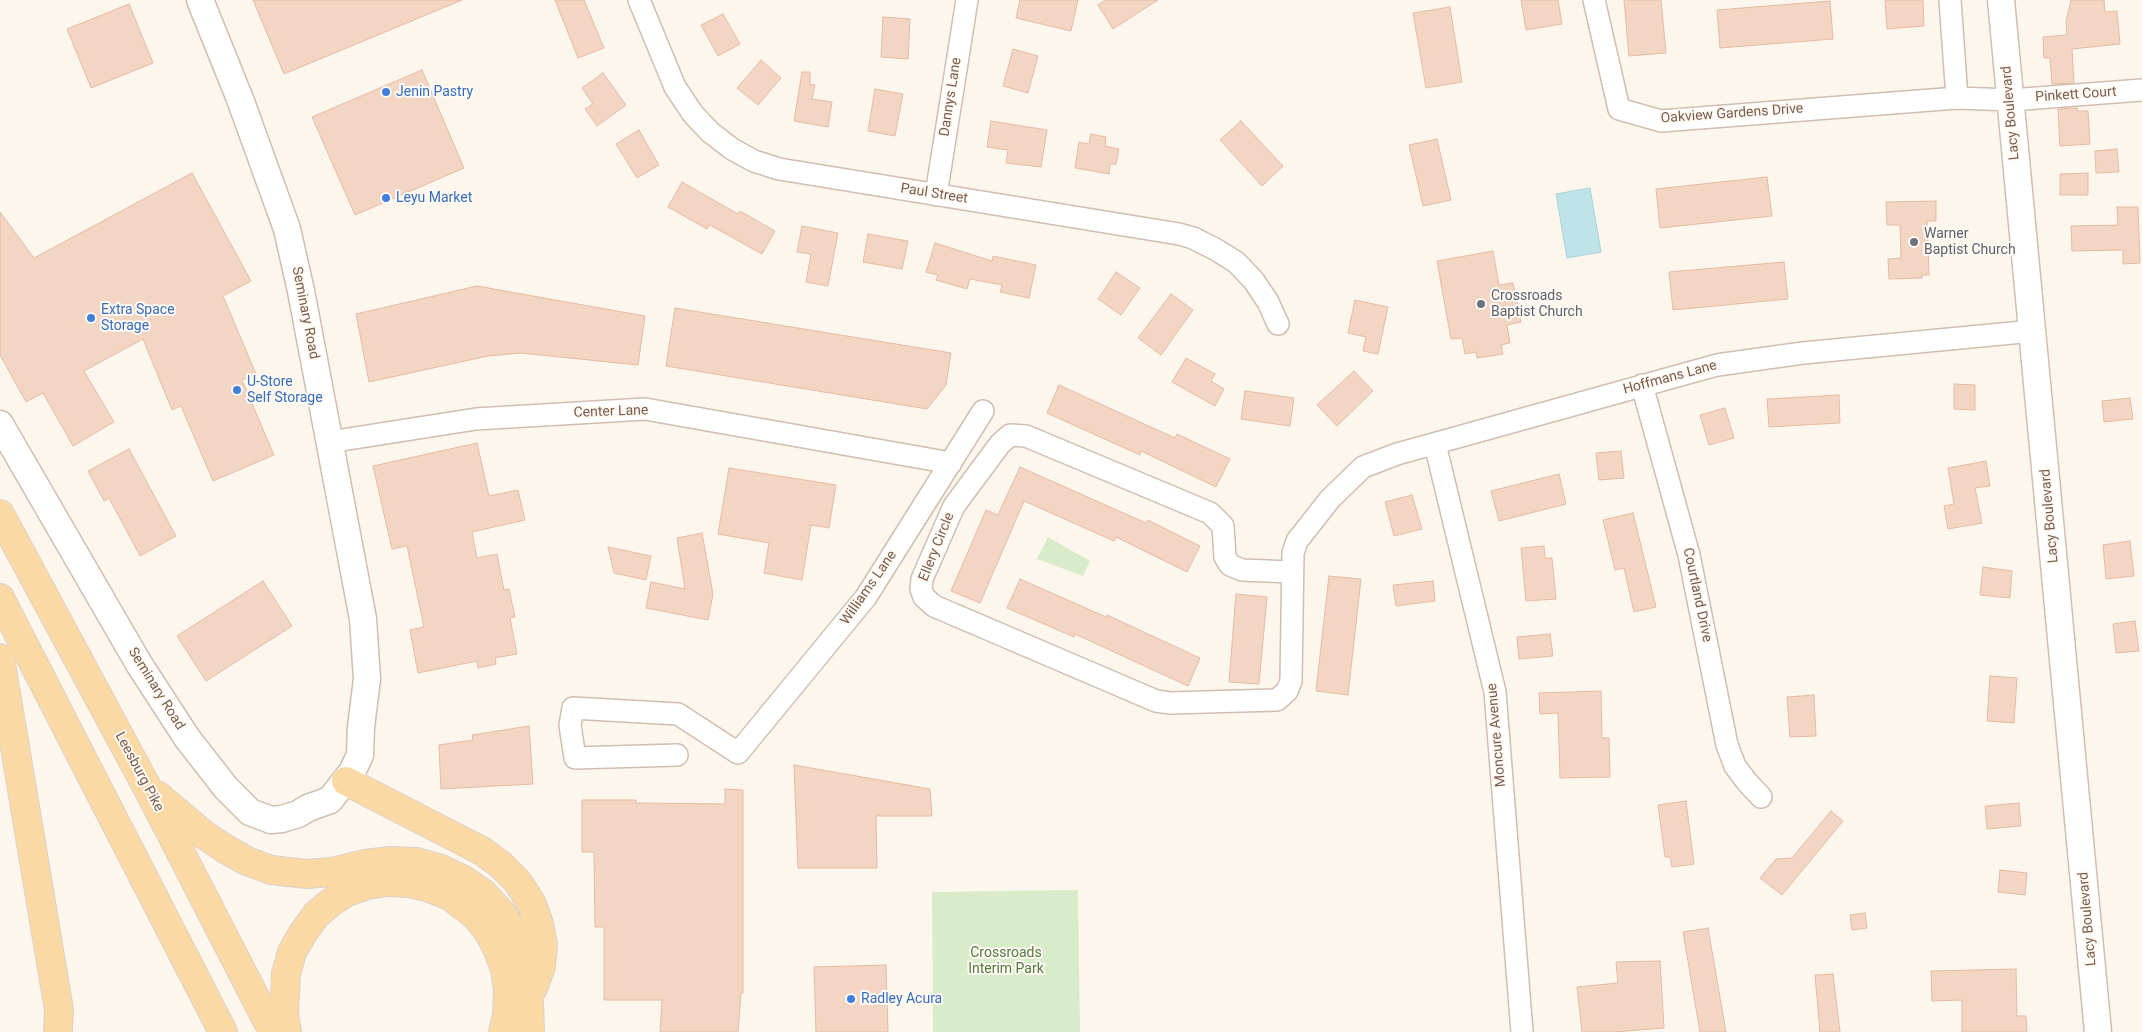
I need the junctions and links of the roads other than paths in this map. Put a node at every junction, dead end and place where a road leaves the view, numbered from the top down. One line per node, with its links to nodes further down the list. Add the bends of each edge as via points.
1 (200, 0): 16 (street, Seminary Road, via 287,229)
2 (639, 0): 10 (street, Paul Street, via 675,87 693,114 732,149 779,169)
3 (966, 0): 10 (street, Dannys Lane)
4 (1594, 0): 8 (street, Oakview Gardens Drive, via 1619,109 1661,121)
5 (1950, 0): 8 (street)
6 (2001, 0): 9 (street, Lacy Boulevard)
7 (2142, 90): 9 (street, Pinkett Court)
8 (1957, 98): 9 (street, Oakview Gardens Drive)
9 (2011, 100): 12 (street, Lacy Boulevard)
10 (936, 195): 11 (street, Paul Street, via 1193,238 1236,262 1254,281)
11 (1278, 324)
12 (2033, 331): 13 (street, Hoffmans Lane, via 1793,354 1717,365); 37 (street, Lacy Boulevard)
13 (1642, 385): 17 (street, Hoffmans Lane); 28 (street, Courtland Drive, via 1689,555 1727,745 1735,766)
14 (984, 411): 18 (street, Williams Lane)
15 (0, 424): 29 (street, Seminary Road, via 139,664 187,738 226,788 260,817 282,819)
16 (329, 442): 18 (street, Center Lane, via 476,418 644,409); 24 (street, Seminary Road, via 363,619 367,679)
17 (1435, 444): 19 (street, Hoffmans Lane, via 1363,466); 36 (street, Moncure Avenue, via 1495,692)
18 (951, 463): 25 (street, Williams Lane, via 866,597 738,753 678,714 573,708 570,725 575,758)
19 (1330, 499): 21 (street, Ellery Circle, via 1297,541)
20 (0, 514): 27 (main road, Leesburg Pike)
21 (1292, 572): 21 (street, Ellery Circle, via 1292,681 1288,691 1277,700 1265,701 1156,701 934,606 920,589 954,506 1010,435 1026,436 1210,513 1223,526 1225,557 1230,565 1242,570)
22 (0, 598): 31 (main road)
23 (0, 658): 33 (main road, via 59,1010)
24 (361, 727): 26 (street, Seminary Road, via 360,755); 29 (street, Seminary Road)
25 (677, 754)
26 (346, 781): 29 (street, Seminary Road, via 330,800); 30 (main road, via 482,851 517,881 532,904 543,945 541,966)
27 (148, 788): 30 (main road, via 227,850 271,870 307,874 391,861 416,862 464,880 484,894 504,916 516,936 528,973); 32 (main road, Leesburg Pike)
28 (1761, 797)
29 (308, 808)
30 (529, 998): 35 (main road)
31 (221, 1028)
32 (278, 1031): 34 (main road, via 284,1015 286,974 302,932 330,903 348,892 387,882 409,883 450,896 475,915 488,931 505,970 508,990 507,1015)
33 (58, 1032)
34 (502, 1032)
35 (530, 1032)
36 (1522, 1032)
37 (2098, 1032)

